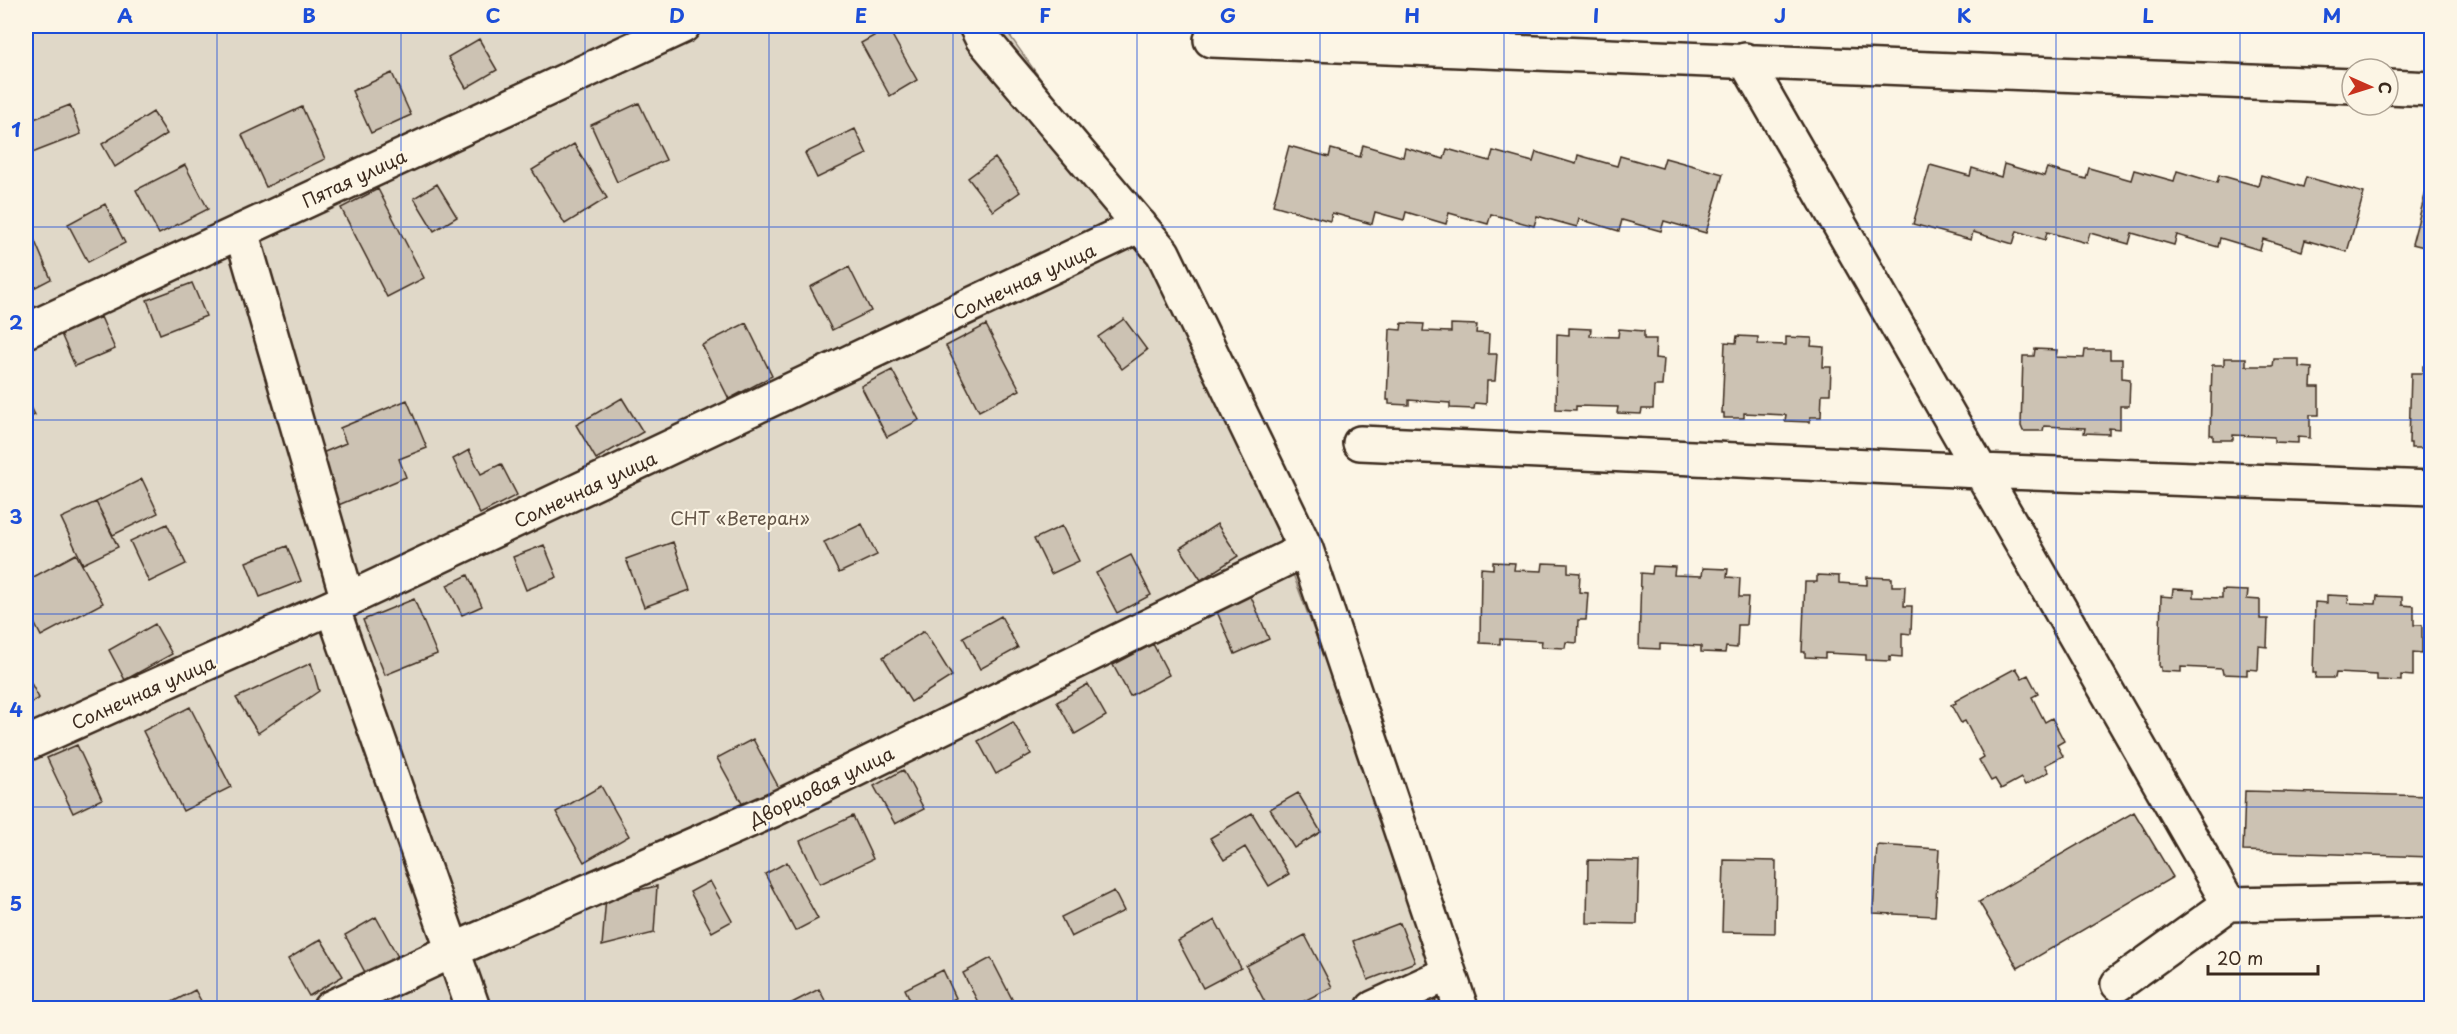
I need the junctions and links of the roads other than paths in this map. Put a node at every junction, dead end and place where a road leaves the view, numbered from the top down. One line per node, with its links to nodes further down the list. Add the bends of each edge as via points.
1 (683, 26): 9 (street, Пятая улица)
2 (976, 26): 8 (street, via 982,38)
3 (1211, 40): 4 (street)
4 (1745, 60): 5 (street); 12 (street)
5 (2340, 85)
6 (2400, 88): 7 (street)
7 (2432, 89)
8 (1140, 225): 14 (street, via 1163,253); 15 (street, Солнечная улица)
9 (241, 231): 10 (street, Пятая улица); 15 (street)
10 (26, 331)
11 (1360, 443): 12 (street)
12 (1980, 471): 13 (street); 18 (street)
13 (2432, 488)
14 (1306, 549): 19 (street, Дворцовая улица, via 775,809); 20 (street)
15 (340, 604): 16 (street, Солнечная улица); 19 (street)
16 (26, 744)
17 (2432, 900): 18 (street)
18 (2229, 904): 21 (street)
19 (454, 950): 22 (street, Дворцовая улица); 23 (street)
20 (1449, 973): 24 (street); 25 (street)
21 (2118, 984)
22 (330, 1008)
23 (473, 1008)
24 (1373, 1008)
25 (1461, 1008)

